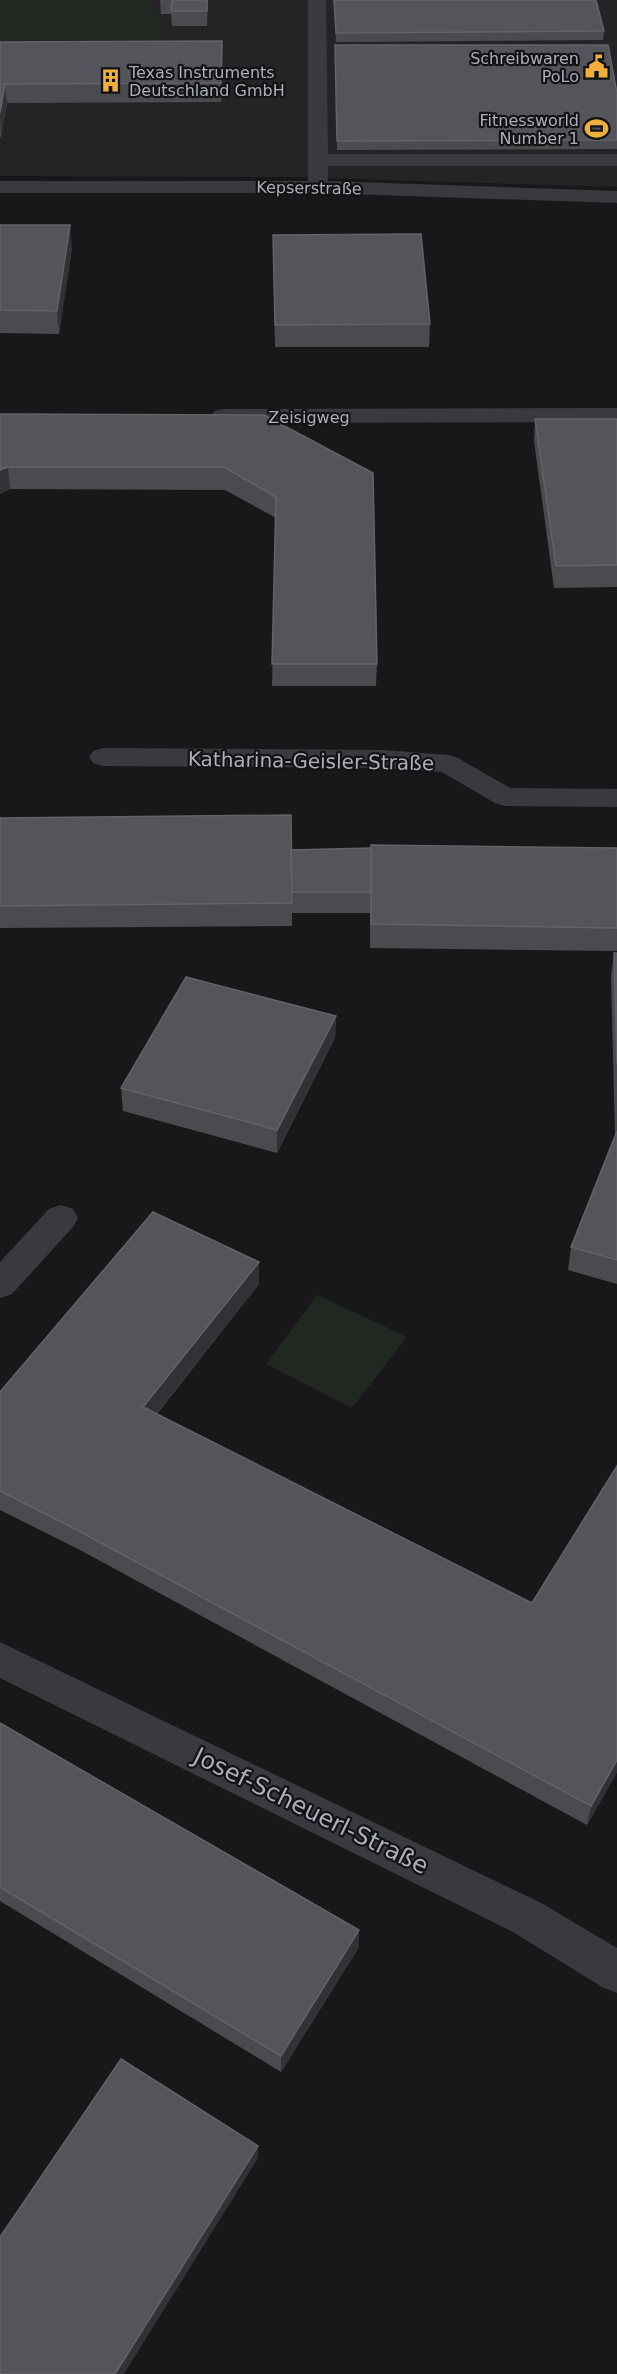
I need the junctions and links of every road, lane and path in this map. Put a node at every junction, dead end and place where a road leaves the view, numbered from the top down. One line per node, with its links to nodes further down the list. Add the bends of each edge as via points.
1 (317, 0): 2 (street)
2 (318, 160): 3 (street); 5 (street)
3 (617, 160)
4 (0, 187): 5 (street, Kepserstraße)
5 (318, 187): 6 (street, Kepserstraße)
6 (617, 197)
7 (617, 415): 8 (street, Zeisigweg)
8 (197, 416)
9 (104, 758): 10 (street, Katharina-Geisler-Straße, via 385,759 448,764 505,797)
10 (617, 798)
11 (61, 1218): 12 (street)
12 (0, 1285)
13 (0, 1659): 14 (street, Josef-Scheuerl-Straße, via 528,1918)
14 (617, 1972)

